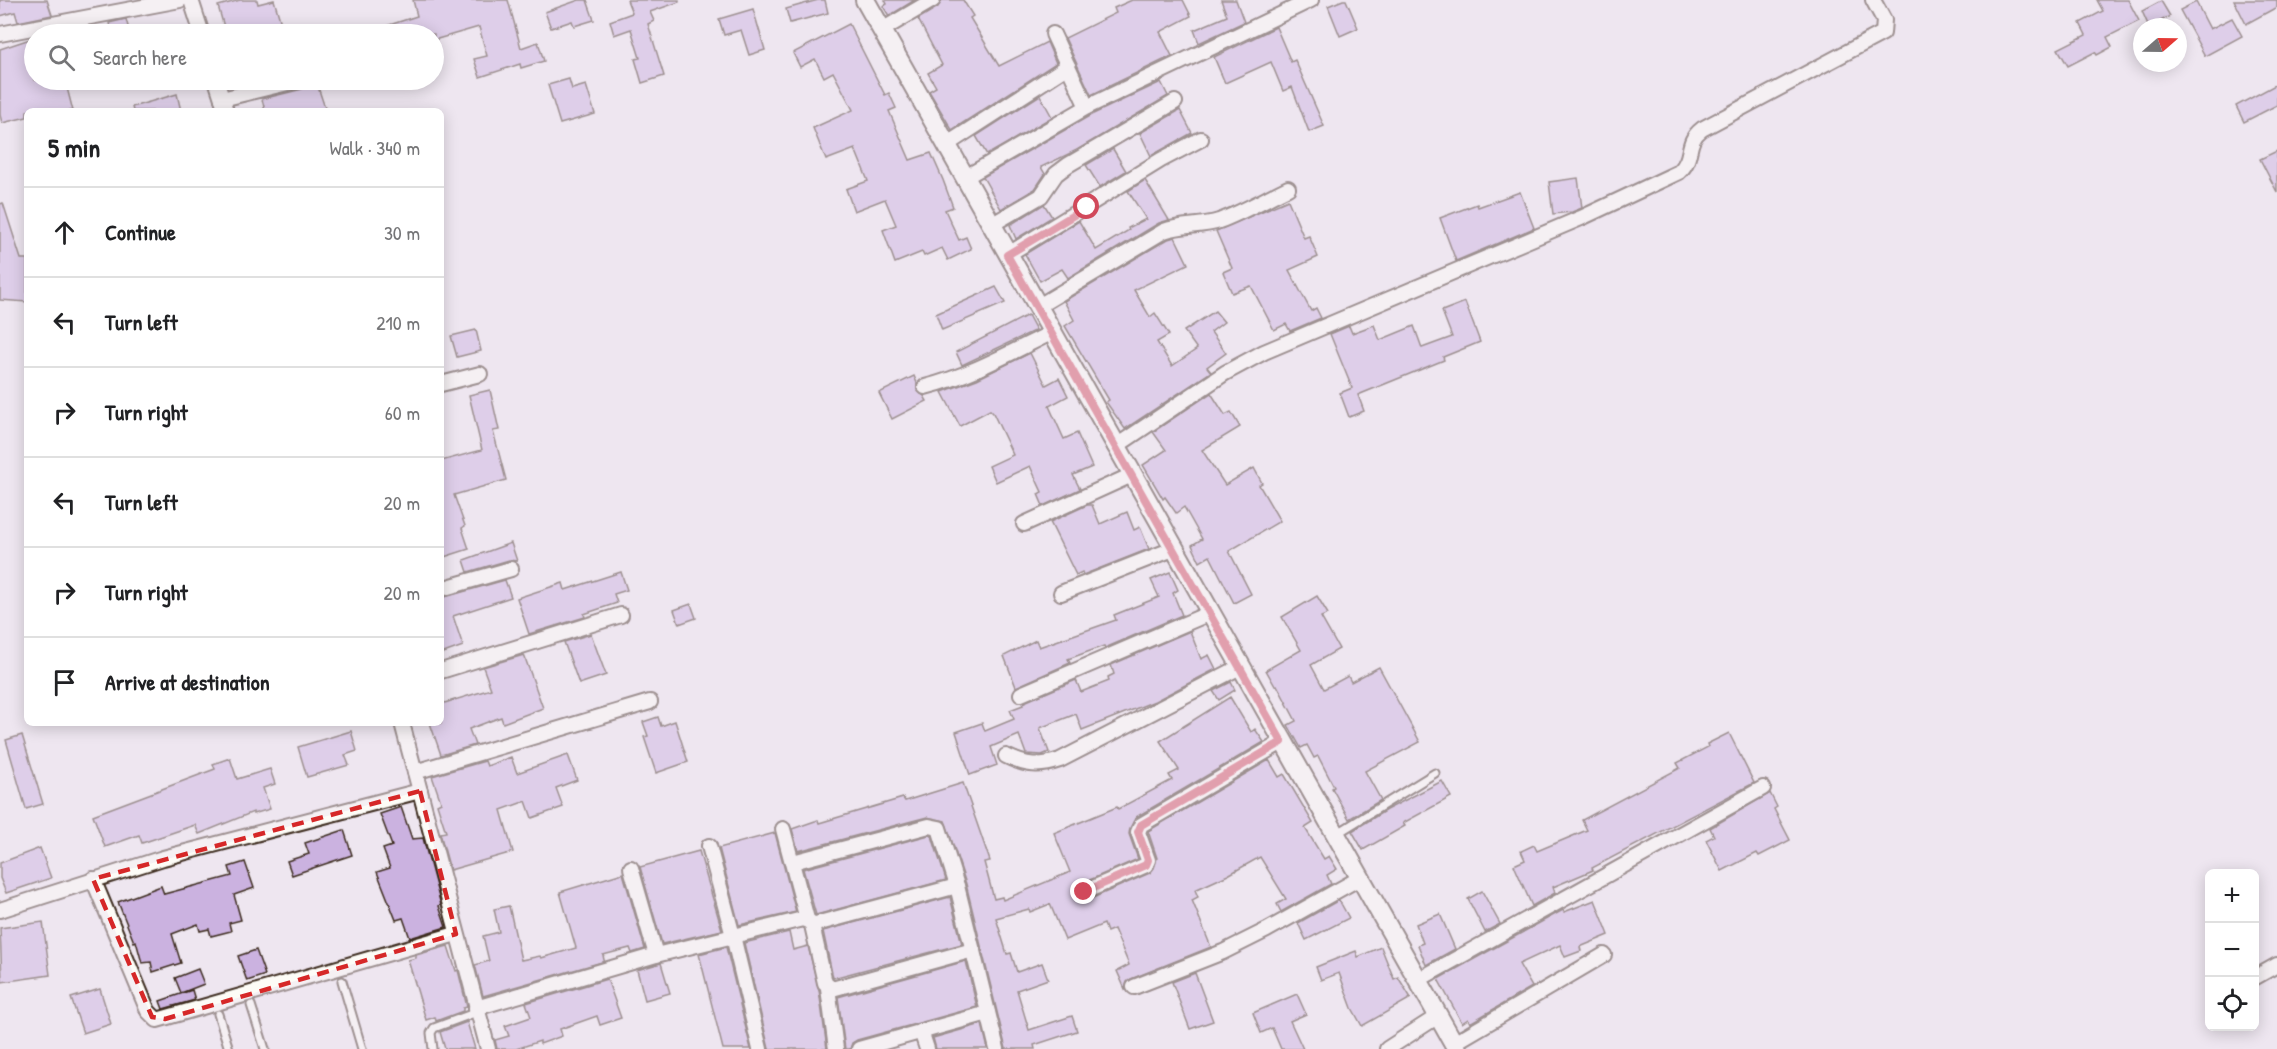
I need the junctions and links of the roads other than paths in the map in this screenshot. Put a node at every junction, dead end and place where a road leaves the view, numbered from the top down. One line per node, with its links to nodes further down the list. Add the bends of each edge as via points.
1 (180, 0): 7 (street)
2 (191, 0): 8 (street)
3 (864, 0): 10 (street)
4 (933, 0): 10 (street)
5 (1311, 0): 18 (street)
6 (1873, 0): 30 (street, via 1884,20 1883,33 1702,129 1694,136 1687,164 1679,172 1581,218 1264,352 1216,379)
7 (53, 24)
8 (199, 24)
9 (24, 29): 11 (street)
10 (882, 30): 20 (street)
11 (0, 34)
12 (1053, 34): 13 (street)
13 (1068, 66): 18 (street); 20 (street)
14 (219, 90): 17 (street)
15 (270, 90): 17 (street)
16 (1175, 102): 23 (street, via 1068,165 1056,174 1041,196)
17 (224, 105)
18 (1088, 107): 21 (street)
19 (1201, 139): 24 (street)
20 (946, 145): 21 (street)
21 (964, 178): 23 (street)
22 (1287, 188): 25 (street, via 1219,221 1164,231)
23 (991, 225): 24 (street)
24 (1007, 255): 25 (street)
25 (1037, 307): 26 (street)
26 (1051, 333): 29 (street, via 948,381); 30 (street)
27 (480, 374): 28 (street)
28 (444, 383)
29 (924, 387)
30 (1115, 447): 31 (street)
31 (1132, 475): 32 (street); 33 (street)
32 (1024, 524)
33 (1173, 549): 36 (street); 37 (street)
34 (511, 569): 35 (street)
35 (444, 588)
36 (1061, 593)
37 (1210, 613): 39 (street); 41 (street)
38 (621, 615): 40 (street)
39 (1240, 667): 44 (street); 45 (street, via 1060,760 1034,766)
40 (444, 670)
41 (1021, 694)
42 (650, 702): 46 (street)
43 (403, 726): 46 (street)
44 (1282, 742): 51 (street); 58 (street, via 1141,825 1138,832 1148,860 1146,865)
45 (1006, 756)
46 (415, 772): 49 (street)
47 (1435, 773): 51 (lane)
48 (1763, 788): 68 (street)
49 (420, 791): 56 (street); 61 (street)
50 (783, 829): 53 (street)
51 (1335, 834): 55 (street)
52 (709, 846): 62 (street)
53 (793, 862): 57 (street, via 935,826 942,833); 60 (street)
54 (631, 868): 64 (street)
55 (1360, 878): 68 (street); 70 (street, via 1223,952)
56 (93, 879): 59 (street); 61 (street, via 148,1011 157,1020)
57 (957, 886): 60 (street); 63 (street)
58 (1084, 892)
59 (0, 910)
60 (809, 922): 62 (street, via 803,918); 71 (street)
61 (456, 934): 73 (street)
62 (733, 936): 64 (street); 84 (street)
63 (973, 951): 71 (street); 74 (street)
64 (656, 955): 73 (street)
65 (1604, 955): 78 (street)
66 (2277, 965): 67 (street)
67 (2256, 977)
68 (1418, 980): 76 (street)
69 (342, 981): 81 (lane)
70 (1134, 987)
71 (828, 988): 85 (street)
72 (251, 1005): 80 (lane)
73 (476, 1010): 82 (lane, via 434,1028); 83 (street)
74 (988, 1013): 77 (street); 88 (street)
75 (218, 1014): 79 (lane)
76 (1438, 1016): 78 (street); 89 (street)
77 (921, 1032): 86 (street); 87 (street)
78 (1456, 1046)
79 (229, 1049)
80 (264, 1049)
81 (362, 1049)
82 (433, 1049)
83 (488, 1049)
84 (760, 1049)
85 (836, 1049)
86 (860, 1049)
87 (927, 1049)
88 (997, 1049)
89 (1387, 1049)

